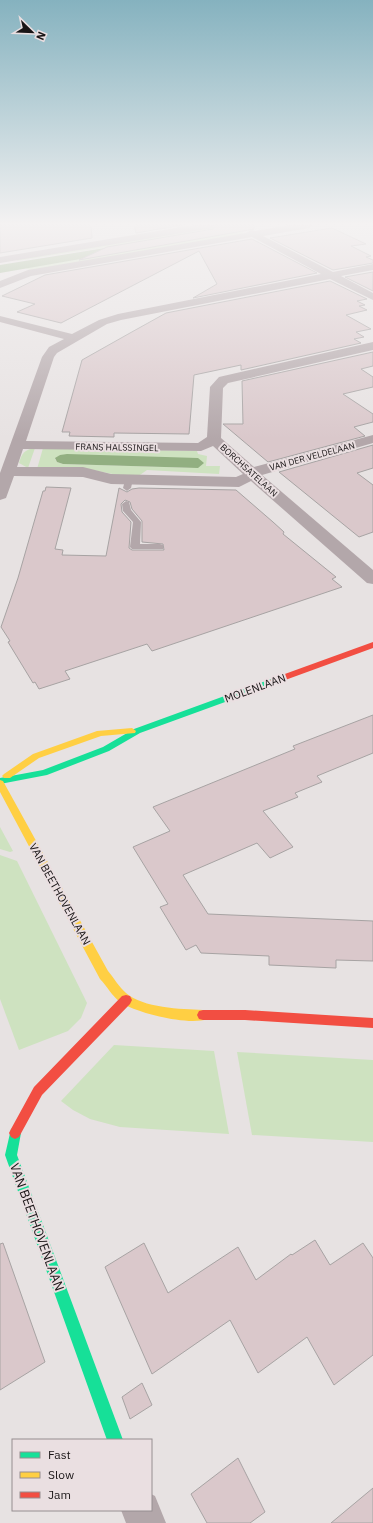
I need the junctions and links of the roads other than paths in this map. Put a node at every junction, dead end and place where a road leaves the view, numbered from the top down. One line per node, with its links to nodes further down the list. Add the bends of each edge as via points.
1 (222, 296): 3 (street, via 118,316)
2 (0, 319): 3 (street)
3 (73, 338): 7 (street, via 53,350 48,357)
4 (373, 346): 5 (street, BORCHSATELAAN, via 224,380 217,387)
5 (214, 439): 7 (street, FRANS HALSSINGEL, via 201,447); 9 (street, BORCHSATELAAN)
6 (373, 439): 9 (street, VAN DER VELDELAAN, via 262,469)
7 (14, 442): 8 (street)
8 (9, 471): 9 (street, via 82,472 128,484 239,482); 10 (street)
9 (252, 474): 13 (street, BORCHSATELAAN)
10 (0, 495)
11 (126, 504): 12 (lane, via 127,511 137,522 135,547)
12 (160, 547)
13 (373, 579)
14 (373, 645): 15 (street, MOLENLAAN)
15 (138, 731): 16 (street, MOLENLAAN, via 106,749 44,773); 16 (street, MOLENLAAN, via 100,733 66,745 36,756)
16 (0, 781): 17 (street, VAN BEETHOVENLAAN, via 104,975)
17 (126, 1000): 18 (street, VAN BEETHOVENLAAN, via 154,1010 188,1015 245,1015); 19 (street, VAN BEETHOVENLAAN, via 38,1090 14,1135 11,1155)
18 (373, 1023)
19 (115, 1439)
20 (141, 1511): 21 (street)
21 (146, 1523)

